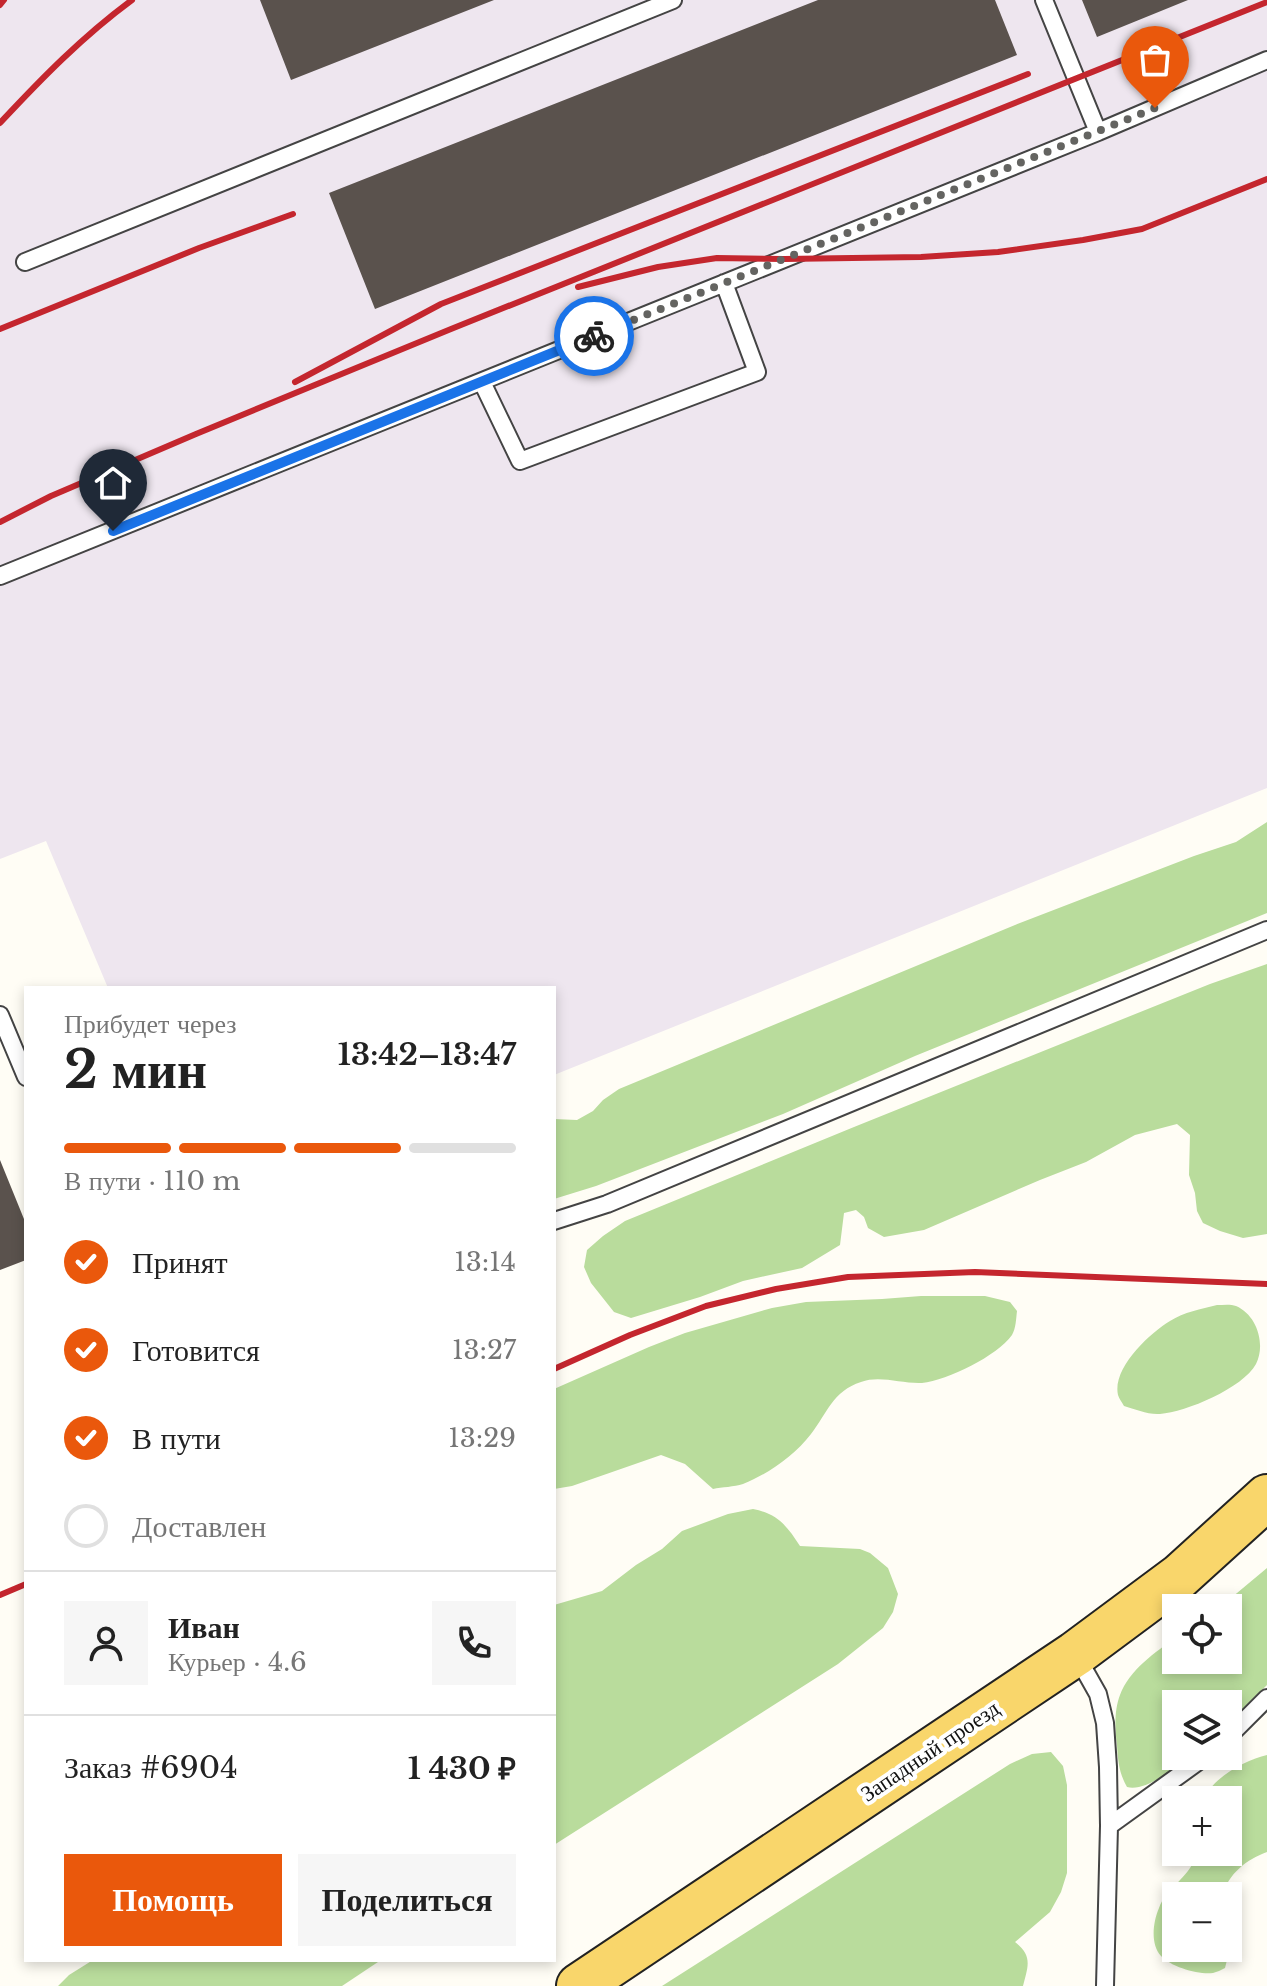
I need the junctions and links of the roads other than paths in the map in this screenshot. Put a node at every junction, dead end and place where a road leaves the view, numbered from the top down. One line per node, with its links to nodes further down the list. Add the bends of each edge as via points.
1 (673, 0): 5 (lane)
2 (1044, 0): 4 (lane)
3 (1267, 60): 4 (lane)
4 (1098, 132): 6 (lane)
5 (25, 262)
6 (724, 283): 7 (lane); 7 (lane, via 757,372 520,461)
7 (482, 382): 8 (lane)
8 (0, 576)
9 (1267, 930): 12 (lane, via 622,1198)
10 (0, 1015): 11 (lane)
11 (24, 1072)
12 (556, 1220)
13 (1267, 1497): 14 (main road, Западный проезд, via 1180,1576)
14 (1075, 1654): 18 (lane, via 1098,1694 1105,1723); 19 (main road, Западный проезд)
15 (1267, 1698): 16 (lane)
16 (1242, 1723)
17 (1187, 1770): 18 (lane)
18 (1109, 1826): 20 (lane)
19 (579, 1986)
20 (1105, 1986)

